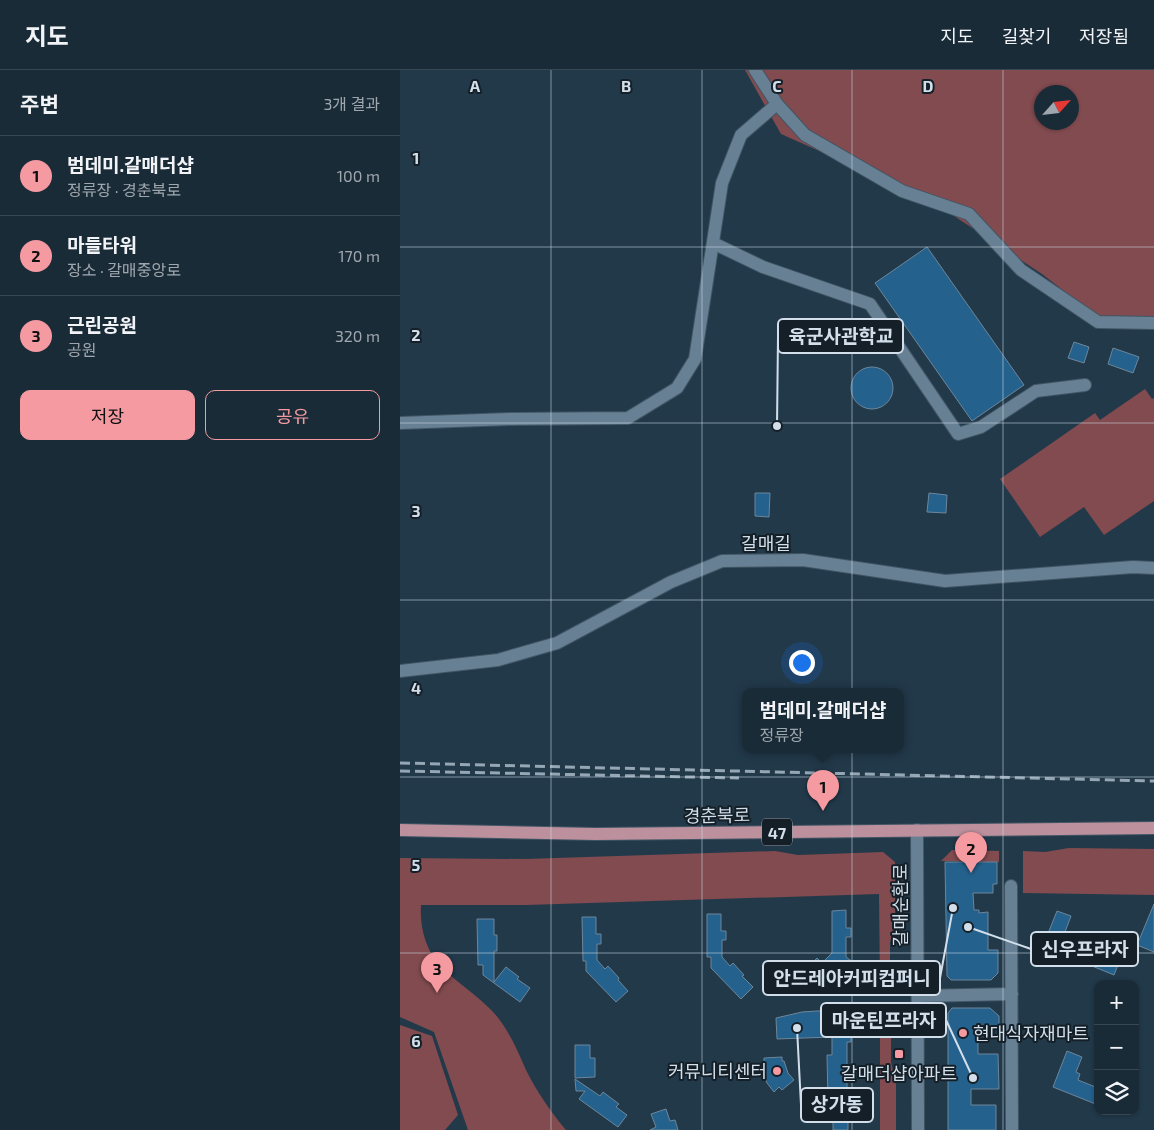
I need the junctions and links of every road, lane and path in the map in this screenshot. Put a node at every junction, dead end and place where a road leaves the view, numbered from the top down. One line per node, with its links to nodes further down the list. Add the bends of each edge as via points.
1 (755, 70): 2 (street)
2 (777, 104): 3 (street, via 741,135 722,183); 4 (street, via 805,135 837,154 902,191 969,214 1021,270 1098,322)
3 (713, 244): 5 (street, via 763,267 870,304 958,434 981,427 1036,391); 6 (street, via 695,359 677,388 628,418)
4 (1154, 323)
5 (1085, 385)
6 (400, 423)
7 (1154, 568): 8 (street, 갈매길, via 945,581 803,560 722,561 671,582 557,643 498,660)
8 (400, 672)
9 (1154, 828): 11 (main road, 경춘북로 / 47)
10 (400, 830): 11 (main road, 경춘북로 / 47, via 596,834)
11 (917, 830): 14 (street, 갈매순환로)
12 (1011, 886): 13 (street)
13 (1012, 994): 14 (street); 16 (street)
14 (918, 996): 15 (street, 갈매순환로)
15 (918, 1130)
16 (1012, 1130)

